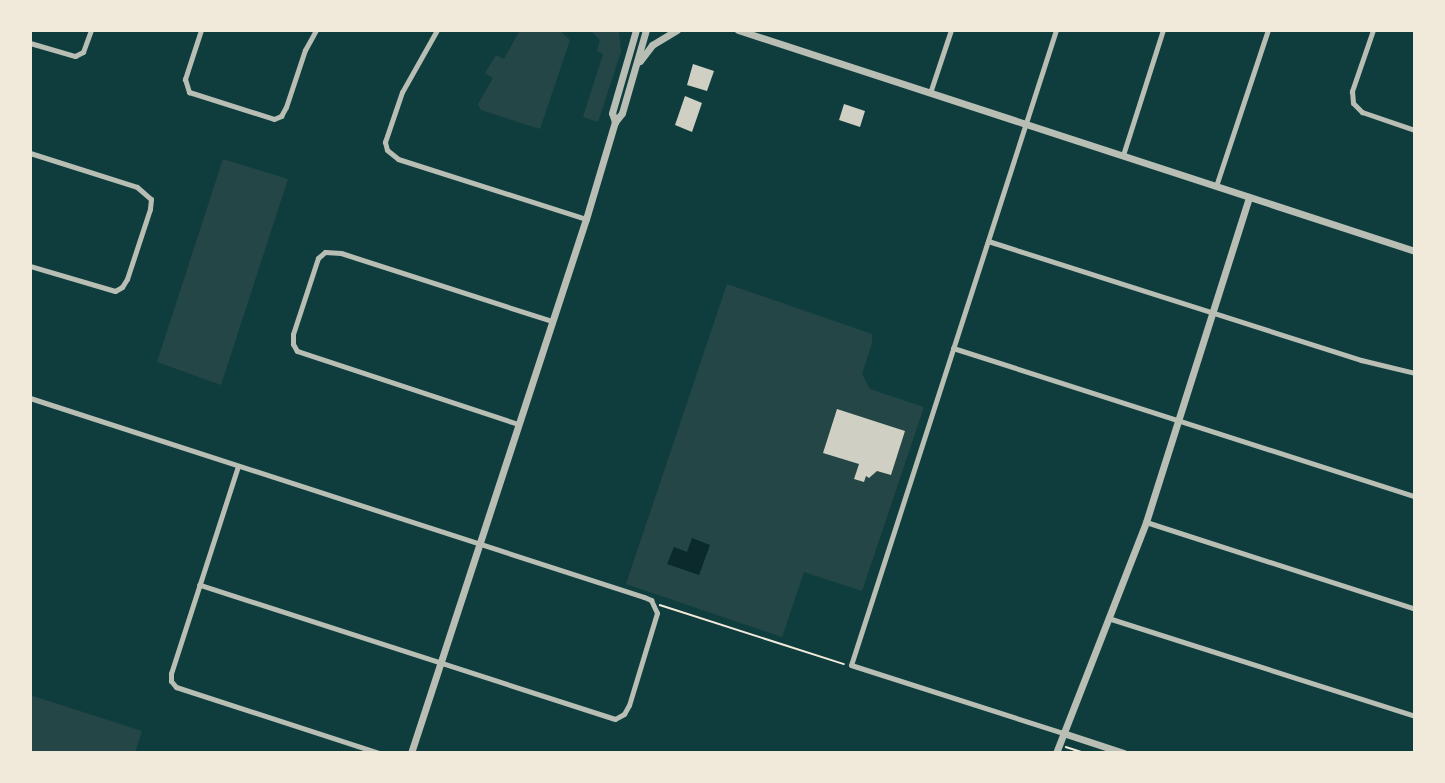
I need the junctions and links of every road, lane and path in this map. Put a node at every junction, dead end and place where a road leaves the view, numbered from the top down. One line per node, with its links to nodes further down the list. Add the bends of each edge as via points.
1 (91, 30): 16 (street, via 83,52 75,56)
2 (201, 30): 3 (street, via 185,79 189,92 274,120 286,106)
3 (316, 30)
4 (437, 30): 26 (street, via 402,92 385,142 387,150 398,159)
5 (631, 30): 15 (street)
6 (636, 30): 15 (street)
7 (646, 30): 17 (street)
8 (677, 30): 17 (street, via 652,45)
9 (738, 30): 18 (street)
10 (951, 30): 18 (street)
11 (1056, 30): 20 (street)
12 (1163, 30): 23 (street)
13 (1268, 30): 24 (street)
14 (1373, 30): 21 (street, via 1352,91 1353,103 1362,112)
15 (633, 42): 19 (street, via 612,113)
16 (30, 43)
17 (636, 65): 19 (street, via 622,113)
18 (930, 93): 20 (street)
19 (615, 122): 26 (street)
20 (1025, 125): 23 (street); 27 (street)
21 (1415, 130)
22 (30, 153): 29 (street, via 137,187 151,199 127,279 115,291)
23 (1123, 155): 24 (street)
24 (1215, 186): 25 (street)
25 (1249, 197): 28 (street); 30 (street)
26 (586, 219): 31 (street)
27 (988, 241): 30 (street); 32 (street)
28 (1415, 251)
29 (30, 266)
30 (1212, 313): 33 (street); 35 (street)
31 (552, 321): 36 (street); 36 (street, via 341,253 325,252 318,258 293,334 297,351)
32 (953, 348): 35 (street); 46 (street)
33 (1415, 373)
34 (30, 398): 37 (street)
35 (1178, 420): 38 (street); 39 (street)
36 (518, 424): 40 (street)
37 (238, 466): 40 (street); 41 (street)
38 (1415, 496)
39 (1146, 522): 43 (street); 44 (street)
40 (480, 544): 42 (street, via 644,597); 45 (street)
41 (199, 585): 45 (street); 50 (street, via 171,673 176,687)
42 (657, 607): 45 (street, via 657,618 629,705 624,714 615,718); 46 (path, via 665,605)
43 (1415, 609)
44 (1108, 618): 47 (street); 48 (street)
45 (440, 663): 51 (street)
46 (851, 665): 48 (street)
47 (1415, 716)
48 (1063, 734): 52 (street); 54 (street)
49 (1065, 746): 53 (path)
50 (379, 753)
51 (411, 753)
52 (1056, 753)
53 (1085, 753)
54 (1124, 753)

